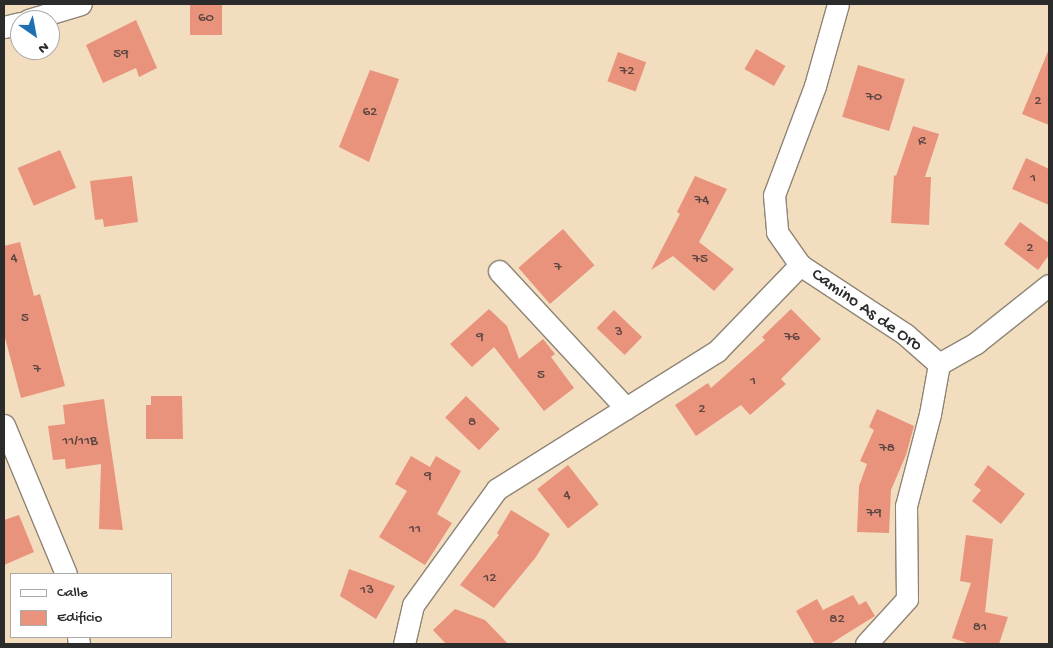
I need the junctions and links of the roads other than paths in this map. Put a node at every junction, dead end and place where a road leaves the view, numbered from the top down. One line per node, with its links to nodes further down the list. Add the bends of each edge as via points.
1 (81, 4): 3 (street)
2 (838, 4): 4 (street, Camino As de Oro, via 815,86 774,195 777,232)
3 (60, 10)
4 (800, 266): 7 (street, Camino As de Oro, via 905,334); 8 (street, via 716,350)
5 (499, 271): 8 (street)
6 (1049, 285): 7 (street, via 976,343)
7 (939, 364): 12 (street, Camino As de Oro, via 930,414 906,506 907,599)
8 (626, 408): 11 (street, via 497,489 413,605)
9 (4, 425): 10 (street)
10 (66, 573)
11 (404, 644)
12 (866, 644)

